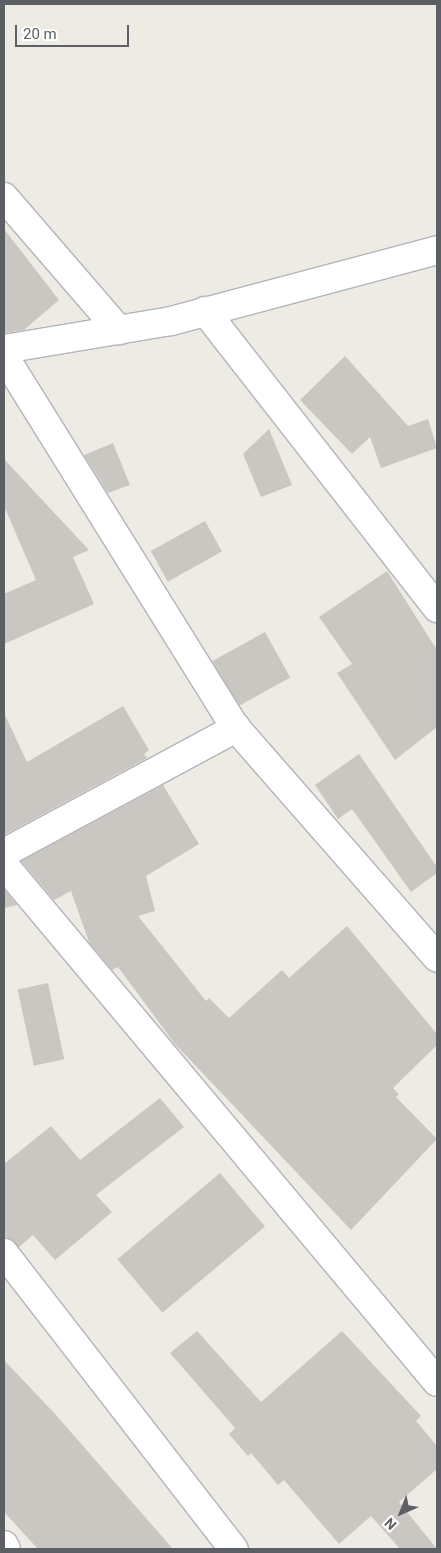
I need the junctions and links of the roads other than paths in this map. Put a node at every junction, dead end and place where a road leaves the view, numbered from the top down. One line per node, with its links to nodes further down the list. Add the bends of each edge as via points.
1 (4, 197): 4 (street)
2 (437, 250): 3 (street)
3 (206, 311): 4 (street); 7 (street)
4 (119, 330): 5 (street)
5 (4, 349)
6 (4, 356): 8 (street)
7 (437, 608)
8 (236, 728): 9 (street); 11 (street)
9 (4, 854)
10 (4, 865): 13 (street)
11 (437, 958)
12 (4, 1253): 16 (street)
13 (437, 1382)
14 (4, 1545): 15 (street)
15 (6, 1549)
16 (234, 1549)

